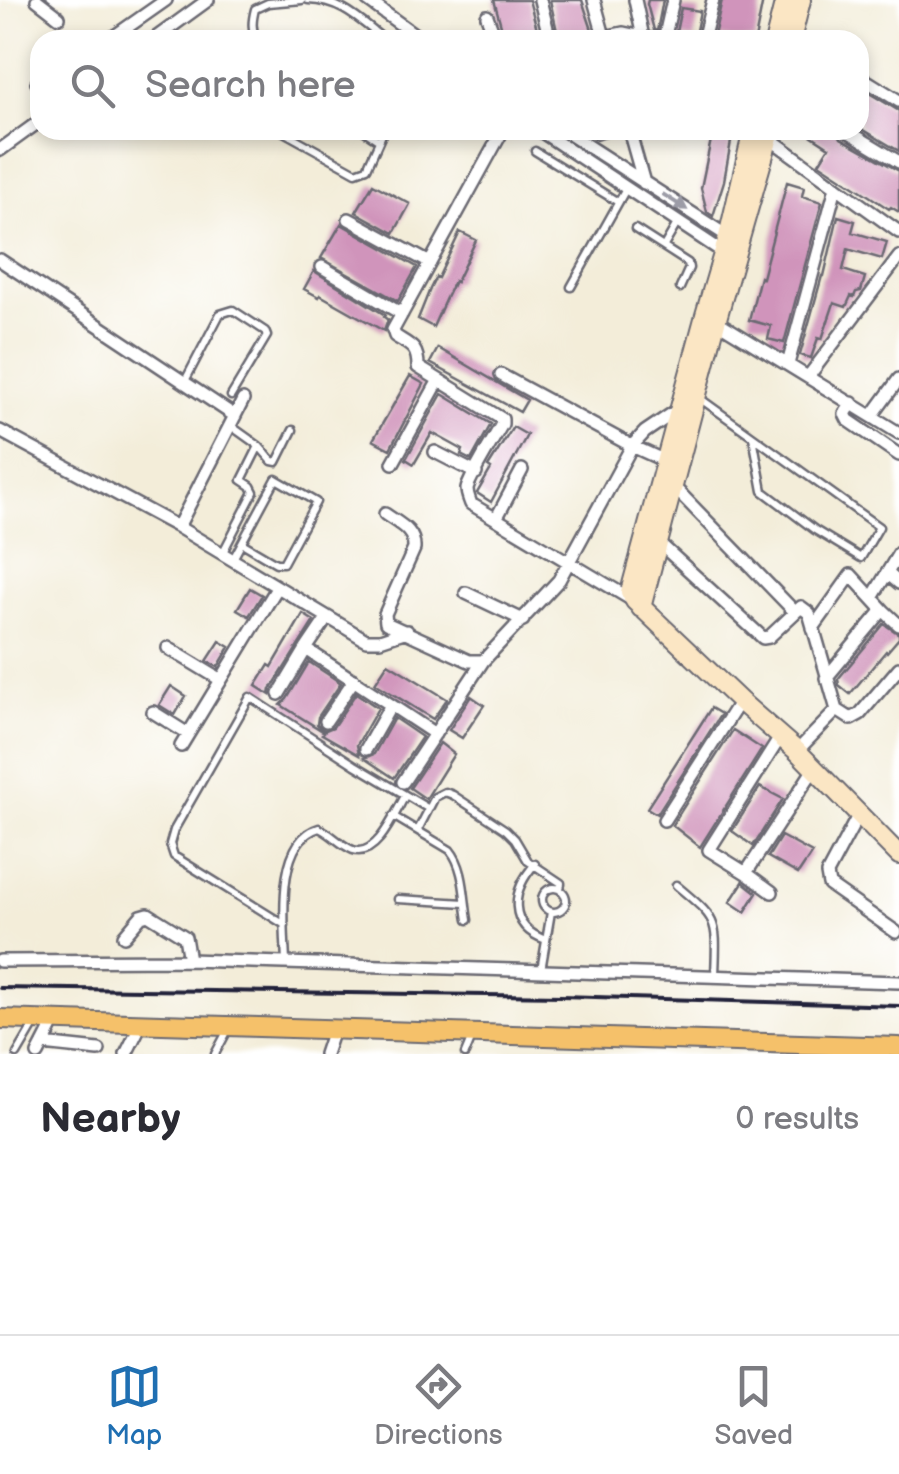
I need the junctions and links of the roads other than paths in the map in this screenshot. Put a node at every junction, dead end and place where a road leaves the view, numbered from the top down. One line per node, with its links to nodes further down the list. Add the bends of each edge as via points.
1 (37, 0): 14 (street)
2 (166, 0): 15 (street)
3 (208, 0): 16 (street)
4 (305, 0): 17 (lane, via 256,9); 18 (lane, via 338,4)
5 (367, 0): 19 (street)
6 (540, 0): 21 (street)
7 (594, 0): 22 (street)
8 (635, 0): 23 (street)
9 (673, 0): 24 (street)
10 (713, 0): 25 (street)
11 (786, 0): 26 (street)
12 (801, 0): 27 (street)
13 (487, 16): 20 (street)
14 (58, 17)
15 (123, 30)
16 (167, 30)
17 (253, 30)
18 (373, 30)
19 (407, 30)
20 (492, 30)
21 (548, 30)
22 (602, 30)
23 (647, 30)
24 (666, 30)
25 (705, 30)
26 (778, 30)
27 (794, 30)
28 (869, 82): 29 (street)
29 (899, 101)
30 (30, 128): 40 (street)
31 (298, 140): 32 (lane, via 356,172 367,168)
32 (378, 140)
33 (498, 140): 56 (street)
34 (554, 140): 45 (street)
35 (579, 140): 43 (street)
36 (633, 140): 43 (street)
37 (762, 140): 53 (street)
38 (774, 140): 44 (street)
39 (863, 140): 42 (street)
40 (0, 150)
41 (535, 151): 46 (lane)
42 (899, 162)
43 (644, 182): 47 (street); 53 (street, one-way to 53)
44 (836, 186): 51 (street); 62 (street)
45 (626, 188): 46 (lane); 47 (street)
46 (618, 202): 58 (lane)
47 (647, 202): 49 (street)
48 (349, 219): 56 (street)
49 (678, 222): 52 (lane); 53 (street)
50 (635, 228): 52 (lane)
51 (899, 232)
52 (664, 246): 59 (lane, via 688,263)
53 (731, 248): 61 (street)
54 (899, 257): 64 (street)
55 (0, 260): 67 (street)
56 (430, 263): 60 (street)
57 (322, 268): 60 (street)
58 (571, 286)
59 (680, 288)
60 (402, 314): 66 (street, via 395,336 412,346 418,366)
61 (710, 318): 62 (street); 68 (street); 71 (street)
62 (788, 364): 64 (street)
63 (502, 375): 79 (street)
64 (808, 377): 70 (street)
65 (899, 379): 72 (street)
66 (438, 380): 83 (street); 85 (street, via 502,419)
67 (184, 382): 69 (lane, via 220,314 233,310 267,336); 73 (street)
68 (698, 397): 77 (lane); 86 (street)
69 (237, 398): 73 (street)
70 (852, 403): 72 (street); 81 (street, via 848,420)
71 (679, 409): 79 (street); 82 (street)
72 (872, 416): 76 (street)
73 (233, 421): 78 (lane); 89 (street)
74 (294, 430): 78 (lane, via 277,462)
75 (0, 431): 89 (street)
76 (899, 433)
77 (752, 437): 77 (lane, via 763,492 862,558 880,527)
78 (259, 446): 93 (lane, via 242,480 254,492)
79 (632, 446): 82 (street); 94 (street)
80 (435, 452): 85 (street)
81 (899, 455)
82 (665, 461): 100 (street, via 632,580)
83 (393, 463)
84 (522, 470): 88 (street)
85 (476, 473): 88 (street, via 468,482 471,504)
86 (673, 486): 90 (street); 102 (street)
87 (385, 514): 107 (street, via 415,539 385,614 386,623)
88 (496, 519): 94 (street)
89 (178, 527): 93 (street)
90 (658, 542): 100 (street); 102 (street, via 764,638)
91 (242, 543): 91 (lane, via 276,480 316,502 283,564); 93 (lane)
92 (899, 553): 95 (street)
93 (227, 557): 97 (street)
94 (570, 562): 100 (street); 104 (street)
95 (887, 573): 96 (street); 99 (street)
96 (899, 583)
97 (277, 588): 103 (street); 113 (street)
98 (466, 593): 104 (street)
99 (872, 598): 101 (street); 106 (street, via 851,576)
100 (638, 604): 116 (street)
101 (883, 610): 105 (street); 112 (street)
102 (794, 611): 106 (street, via 806,609)
103 (328, 618): 107 (street, via 366,640); 109 (street)
104 (523, 620): 110 (street)
105 (899, 626)
106 (813, 628): 112 (street)
107 (406, 631): 110 (street, via 469,661)
108 (168, 648): 113 (street)
109 (306, 649): 114 (street); 115 (street)
110 (483, 661): 122 (street)
111 (899, 668): 118 (street, via 860,714 851,718)
112 (826, 678): 118 (street)
113 (221, 680): 121 (street)
114 (354, 680): 117 (street); 120 (street)
115 (279, 694)
116 (740, 701): 123 (street); 132 (street)
117 (391, 705): 122 (street); 125 (street)
118 (836, 710): 126 (street)
119 (153, 712): 121 (street)
120 (326, 721)
121 (188, 734): 124 (street)
122 (435, 734): 128 (street)
123 (781, 736): 126 (street); 136 (street, via 710,850)
124 (181, 746)
125 (366, 749)
126 (797, 751): 127 (street)
127 (814, 769): 130 (street); 136 (street)
128 (404, 789): 129 (lane); 131 (lane); 144 (lane, via 250,697 170,844 174,856)
129 (429, 809): 133 (lane); 135 (lane, via 440,793 452,795 506,830)
130 (859, 814): 134 (street); 145 (street, via 826,880)
131 (393, 816): 133 (lane); 144 (lane, via 365,850 352,850 319,828 306,833 290,856)
132 (664, 820)
133 (418, 830): 141 (lane, via 456,856)
134 (899, 854)
135 (535, 864): 138 (lane, via 561,883); 147 (lane, via 516,906 521,923)
136 (746, 874): 139 (street)
137 (676, 885): 152 (lane, via 714,922)
138 (560, 890): 142 (lane, via 566,904); 142 (lane, via 550,888 542,897)
139 (772, 892)
140 (398, 899): 141 (lane)
141 (465, 903): 143 (lane)
142 (551, 912): 147 (lane)
143 (468, 920)
144 (284, 925): 150 (lane)
145 (896, 932)
146 (124, 936): 148 (street, via 148,914 185,937)
147 (546, 940): 151 (lane)
148 (189, 960): 149 (street); 150 (street)
149 (0, 961)
150 (286, 964): 151 (street)
151 (541, 972): 152 (street)
152 (715, 977): 153 (street)
153 (899, 982)
154 (0, 1019): 155 (main road)
155 (46, 1020): 156 (main road); 162 (street); 164 (lane)
156 (109, 1023): 157 (main road); 163 (street)
157 (141, 1024): 158 (main road); 165 (street)
158 (230, 1026): 159 (main road); 166 (lane)
159 (333, 1030): 160 (main road); 167 (street)
160 (473, 1034): 161 (main road); 168 (lane)
161 (899, 1047)
162 (41, 1049): 163 (street)
163 (98, 1052)
164 (17, 1054)
165 (126, 1054)
166 (216, 1054)
167 (325, 1054)
168 (464, 1054)

